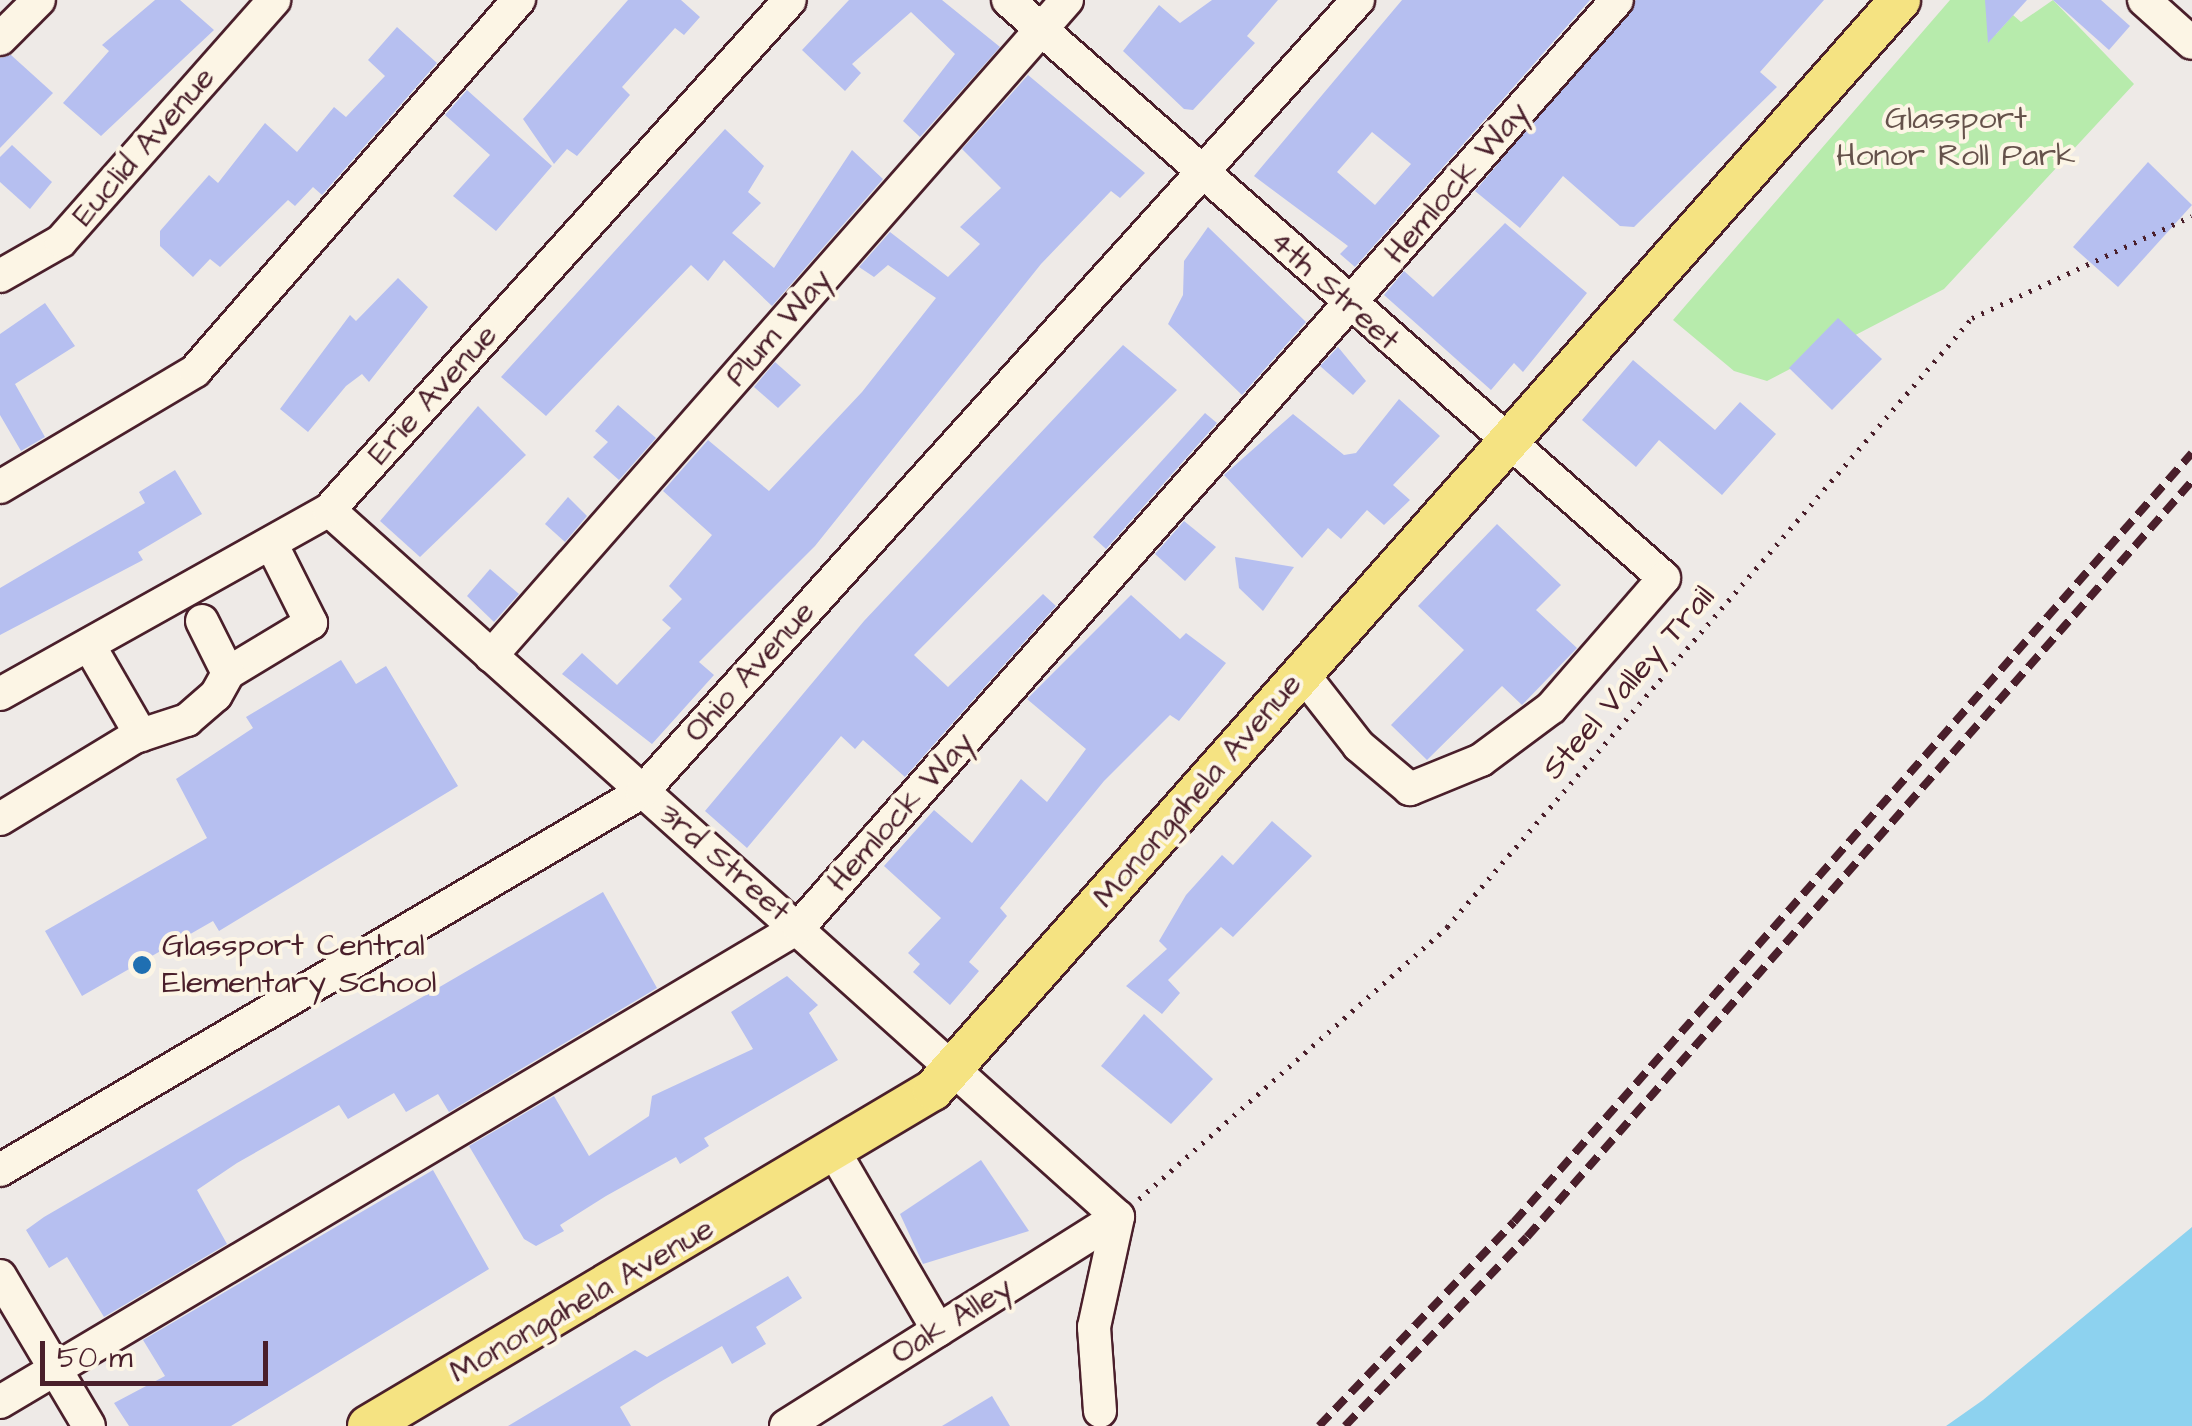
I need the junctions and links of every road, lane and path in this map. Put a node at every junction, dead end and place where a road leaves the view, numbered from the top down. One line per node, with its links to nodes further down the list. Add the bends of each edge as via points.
1 (39, 0): 12 (street)
2 (274, 0): 16 (street, Euclid Avenue, via 61,241)
3 (519, 0): 19 (street, via 194,371)
4 (790, 0): 20 (street, Erie Avenue)
5 (1008, 0): 11 (street, 4th Street)
6 (1067, 0): 11 (street, Plum Way)
7 (1358, 0): 14 (street, Ohio Avenue)
8 (1617, 0): 17 (street, Hemlock Way)
9 (1900, 0): 18 (main road, Monongahela Avenue)
10 (2161, 6): 13 (street)
11 (1041, 30): 14 (street, 4th Street); 24 (street, Plum Way)
12 (0, 39)
13 (2192, 44)
14 (1202, 174): 17 (street, 4th Street); 29 (street, Ohio Avenue)
15 (2192, 216): 35 (path, Steel Valley Trail, via 1972,318 1447,927)
16 (0, 276)
17 (1350, 305): 18 (street, 4th Street); 31 (street, Hemlock Way)
18 (1508, 444): 26 (main road, Monongahela Avenue); 26 (street, 4th Street, via 1664,578 1550,708 1481,760 1410,790 1360,746)
19 (0, 487)
20 (329, 510): 21 (street, Erie Avenue); 24 (street, 3rd Street)
21 (270, 543): 23 (street, Erie Avenue); 25 (street, via 311,623)
22 (202, 621): 25 (street)
23 (89, 645): 27 (street, Erie Avenue); 28 (street)
24 (491, 656): 29 (street, 3rd Street)
25 (228, 673): 28 (street, via 187,720)
26 (1302, 673): 32 (main road, Monongahela Avenue)
27 (0, 694)
28 (141, 735): 30 (street)
29 (642, 792): 31 (street, 3rd Street); 34 (street, Ohio Avenue)
30 (0, 819)
31 (799, 927): 32 (street, 3rd Street); 38 (street, Hemlock Way)
32 (955, 1068): 33 (main road, Monongahela Avenue); 35 (street, 3rd Street)
33 (836, 1153): 37 (street); 42 (main road, Monongahela Avenue)
34 (0, 1170)
35 (1118, 1217): 37 (street, Oak Alley); 40 (street, via 1094,1327)
36 (0, 1276): 38 (street)
37 (938, 1330): 43 (street, Oak Alley)
38 (55, 1369): 39 (street, Hemlock Way); 41 (street)
39 (0, 1402)
40 (1100, 1411)
41 (88, 1426)
42 (368, 1426)
43 (786, 1426)

